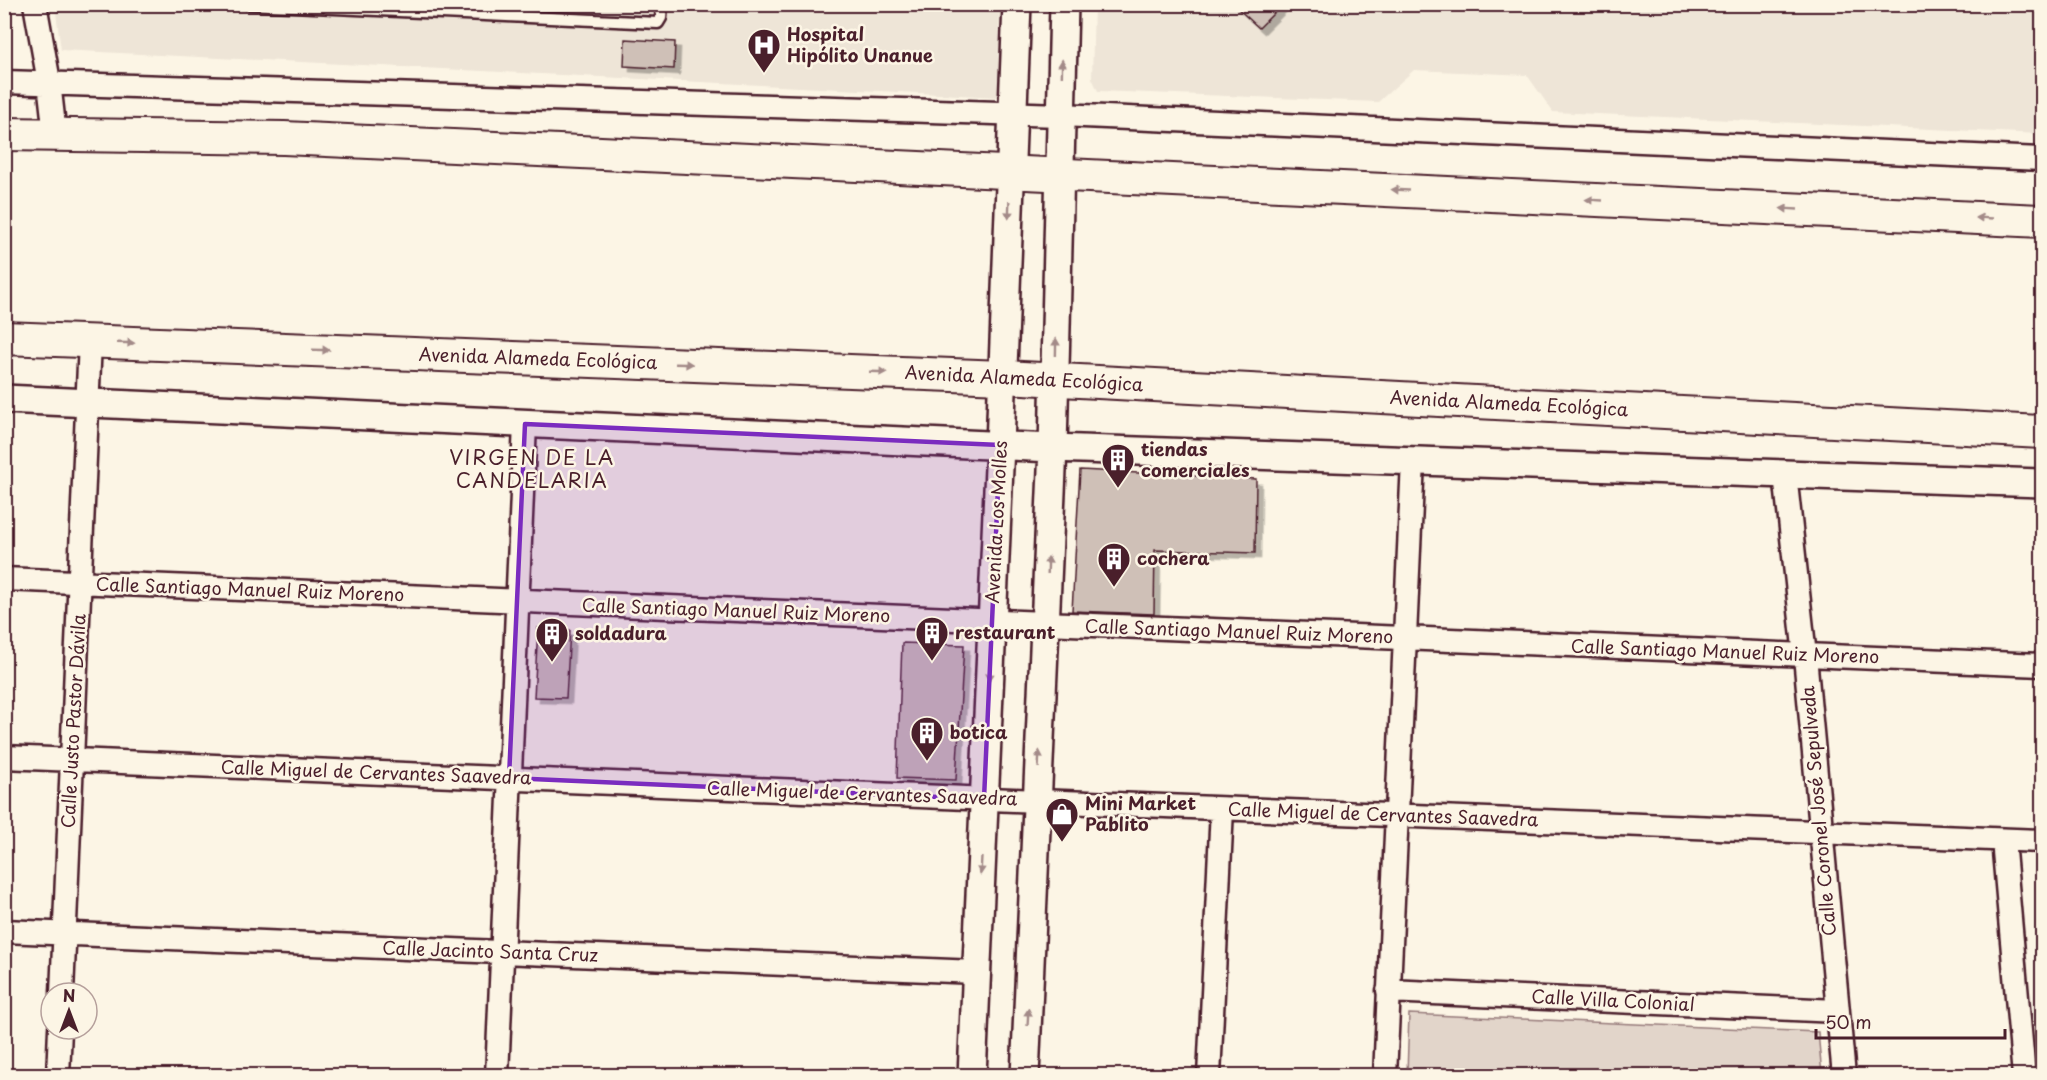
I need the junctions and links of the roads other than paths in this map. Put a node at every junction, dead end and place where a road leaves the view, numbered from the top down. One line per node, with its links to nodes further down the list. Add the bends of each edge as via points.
1 (35, 4): 7 (street)
2 (248, 4): 3 (lane, via 658,23)
3 (662, 4)
4 (1017, 4): 8 (street, Avenida Los Molles)
5 (1064, 4): 9 (street, one-way to 5)
6 (4, 82): 7 (street)
7 (49, 82): 8 (street); 11 (street)
8 (1013, 115): 9 (street); 13 (street, Avenida Los Molles)
9 (1061, 116): 12 (street); 14 (street)
10 (4, 134): 11 (main road)
11 (55, 135): 13 (main road, via 284,138)
12 (2043, 159)
13 (1010, 172): 14 (main road); 18 (street, Avenida Los Molles, one-way to 18)
14 (1060, 174): 15 (main road, one-way to 14); 19 (street, one-way to 14)
15 (2043, 221)
16 (4, 338): 17 (main road, Avenida Alameda Ecológica)
17 (90, 341): 18 (main road, Avenida Alameda Ecológica, one-way to 18); 21 (street, Calle Justo Pastor Dávila)
18 (1003, 377): 19 (main road, Avenida Alameda Ecológica); 24 (street, Avenida Los Molles)
19 (1055, 381): 23 (main road, Avenida Alameda Ecológica); 25 (street)
20 (4, 399): 21 (street)
21 (89, 402): 22 (street); 30 (street, Calle Justo Pastor Dávila)
22 (525, 424): 24 (street); 31 (street)
23 (2043, 432)
24 (1000, 445): 25 (street); 32 (street, Avenida Los Molles)
25 (1053, 448): 26 (street); 33 (street, one-way to 25)
26 (1413, 461): 27 (street); 34 (street)
27 (1785, 474): 28 (street); 35 (street, Calle Coronel José Sepulveda)
28 (2043, 483)
29 (4, 579): 30 (street, Calle Santiago Manuel Ruiz Moreno)
30 (80, 583): 31 (street, Calle Santiago Manuel Ruiz Moreno); 38 (street, Calle Justo Pastor Dávila)
31 (517, 602): 32 (street, Calle Santiago Manuel Ruiz Moreno); 39 (street)
32 (992, 622): 33 (street, Calle Santiago Manuel Ruiz Moreno); 40 (street, Avenida Los Molles, one-way to 40)
33 (1046, 624): 34 (street, Calle Santiago Manuel Ruiz Moreno); 41 (street, one-way to 33)
34 (1406, 639): 35 (street, Calle Santiago Manuel Ruiz Moreno); 43 (street)
35 (1804, 656): 36 (street, Calle Santiago Manuel Ruiz Moreno); 44 (street, Calle Coronel José Sepulveda)
36 (2043, 665)
37 (4, 757): 38 (street, Calle Miguel de Cervantes Saavedra)
38 (72, 760): 39 (street, Calle Miguel de Cervantes Saavedra); 48 (street, Calle Justo Pastor Dávila)
39 (509, 778): 40 (street, Calle Miguel de Cervantes Saavedra); 49 (street)
40 (984, 799): 41 (street, Calle Miguel de Cervantes Saavedra); 50 (street, Avenida Los Molles, one-way to 50)
41 (1038, 801): 42 (street, Calle Miguel de Cervantes Saavedra); 58 (street, one-way to 41)
42 (1222, 809): 43 (street, Calle Miguel de Cervantes Saavedra); 59 (street)
43 (1395, 816): 44 (street, Calle Miguel de Cervantes Saavedra); 52 (street)
44 (1821, 832): 45 (street, Calle Miguel de Cervantes Saavedra); 53 (street, Calle Coronel José Sepulveda)
45 (2002, 840): 46 (street, Calle Miguel de Cervantes Saavedra); 62 (street)
46 (2043, 841)
47 (4, 931): 48 (street, Calle Jacinto Santa Cruz)
48 (65, 933): 49 (street, Calle Jacinto Santa Cruz); 51 (street, Calle Justo Pastor Dávila)
49 (502, 952): 50 (street, Calle Jacinto Santa Cruz); 56 (street)
50 (976, 972): 57 (street, Avenida Los Molles)
51 (63, 981)
52 (1388, 991): 53 (street, Calle Villa Colonial); 60 (street)
53 (1837, 1011): 61 (street, Calle Coronel José Sepulveda)
54 (59, 1041): 55 (street)
55 (58, 1076)
56 (497, 1076)
57 (972, 1076)
58 (1026, 1076)
59 (1209, 1076)
60 (1385, 1076)
61 (1844, 1076)
62 (2024, 1076)

